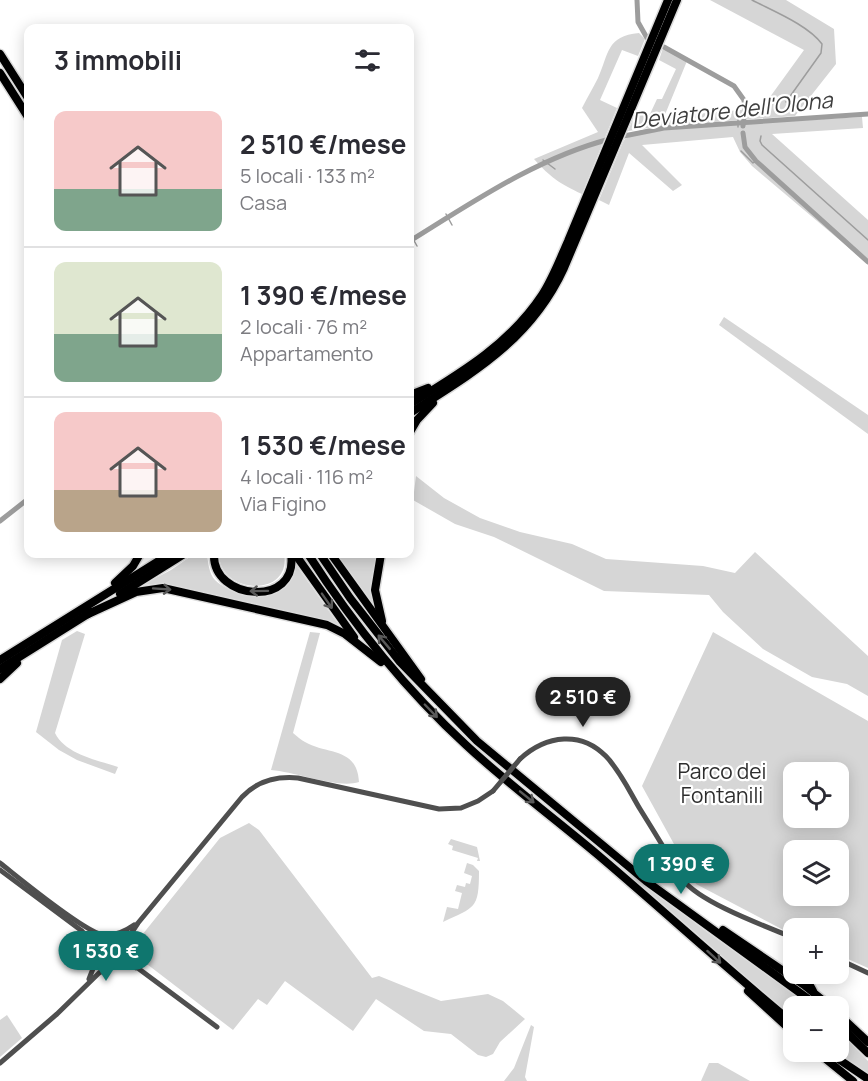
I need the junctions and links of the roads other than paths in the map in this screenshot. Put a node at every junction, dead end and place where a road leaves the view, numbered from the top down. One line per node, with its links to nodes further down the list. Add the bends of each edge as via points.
1 (668, 0): 7 (highway)
2 (677, 0): 7 (highway)
3 (0, 54): 5 (highway)
4 (0, 73): 6 (highway)
5 (24, 92)
6 (24, 111)
7 (619, 129): 8 (highway, via 559,278 540,310 506,348)
8 (458, 378): 9 (highway); 10 (highway); 11 (highway); 12 (highway)
9 (414, 394)
10 (414, 402)
11 (414, 409)
12 (414, 426)
13 (138, 558): 24 (highway, via 124,575)
14 (164, 558): 24 (highway)
15 (178, 558): 23 (highway)
16 (214, 558): 17 (highway, one-way to 16, via 285,581 264,592 238,588 224,580)
17 (293, 558)
18 (296, 558): 27 (highway, one-way to 27)
19 (311, 558): 32 (highway)
20 (323, 558): 34 (highway, one-way to 20, via 374,631)
21 (334, 558): 25 (highway)
22 (380, 558): 25 (highway, via 375,590)
23 (88, 614): 27 (highway, one-way to 27, via 136,592 163,588 314,621 337,629); 28 (highway)
24 (56, 625): 26 (highway)
25 (385, 627): 34 (highway)
26 (45, 632): 29 (highway); 30 (highway)
27 (361, 646): 32 (highway)
28 (31, 650): 31 (highway); 33 (highway)
29 (0, 655)
30 (0, 660)
31 (0, 669)
32 (397, 675): 46 (highway, one-way to 46, via 466,745)
33 (0, 679)
34 (437, 701): 49 (highway, via 477,741 646,881 740,941)
35 (0, 862): 39 (street, via 77,922)
36 (0, 870): 42 (street, via 82,930)
37 (138, 923): 38 (street, bridge, via 242,797 262,783 298,778 452,810 470,805 492,791 538,745 579,739 605,754 619,772 693,891); 40 (street); 41 (street)
38 (783, 933)
39 (106, 935): 40 (street); 42 (street, via 98,941)
40 (114, 935): 41 (street)
41 (124, 947): 43 (street, via 123,957); 45 (street)
42 (96, 951): 43 (street, via 104,963); 48 (street)
43 (115, 963): 45 (street); 48 (street)
44 (849, 964): 47 (street)
45 (139, 969): 53 (street)
46 (730, 971): 50 (highway); 51 (highway)
47 (868, 973)
48 (87, 983): 59 (street)
49 (812, 996)
50 (783, 1015)
51 (783, 1023)
52 (849, 1024): 55 (highway)
53 (217, 1027)
54 (849, 1035): 56 (highway)
55 (868, 1042)
56 (868, 1053)
57 (830, 1062): 60 (highway)
58 (843, 1062): 61 (highway)
59 (0, 1063)
60 (842, 1072): 62 (highway); 63 (highway)
61 (868, 1079)
62 (853, 1081)
63 (858, 1081)

